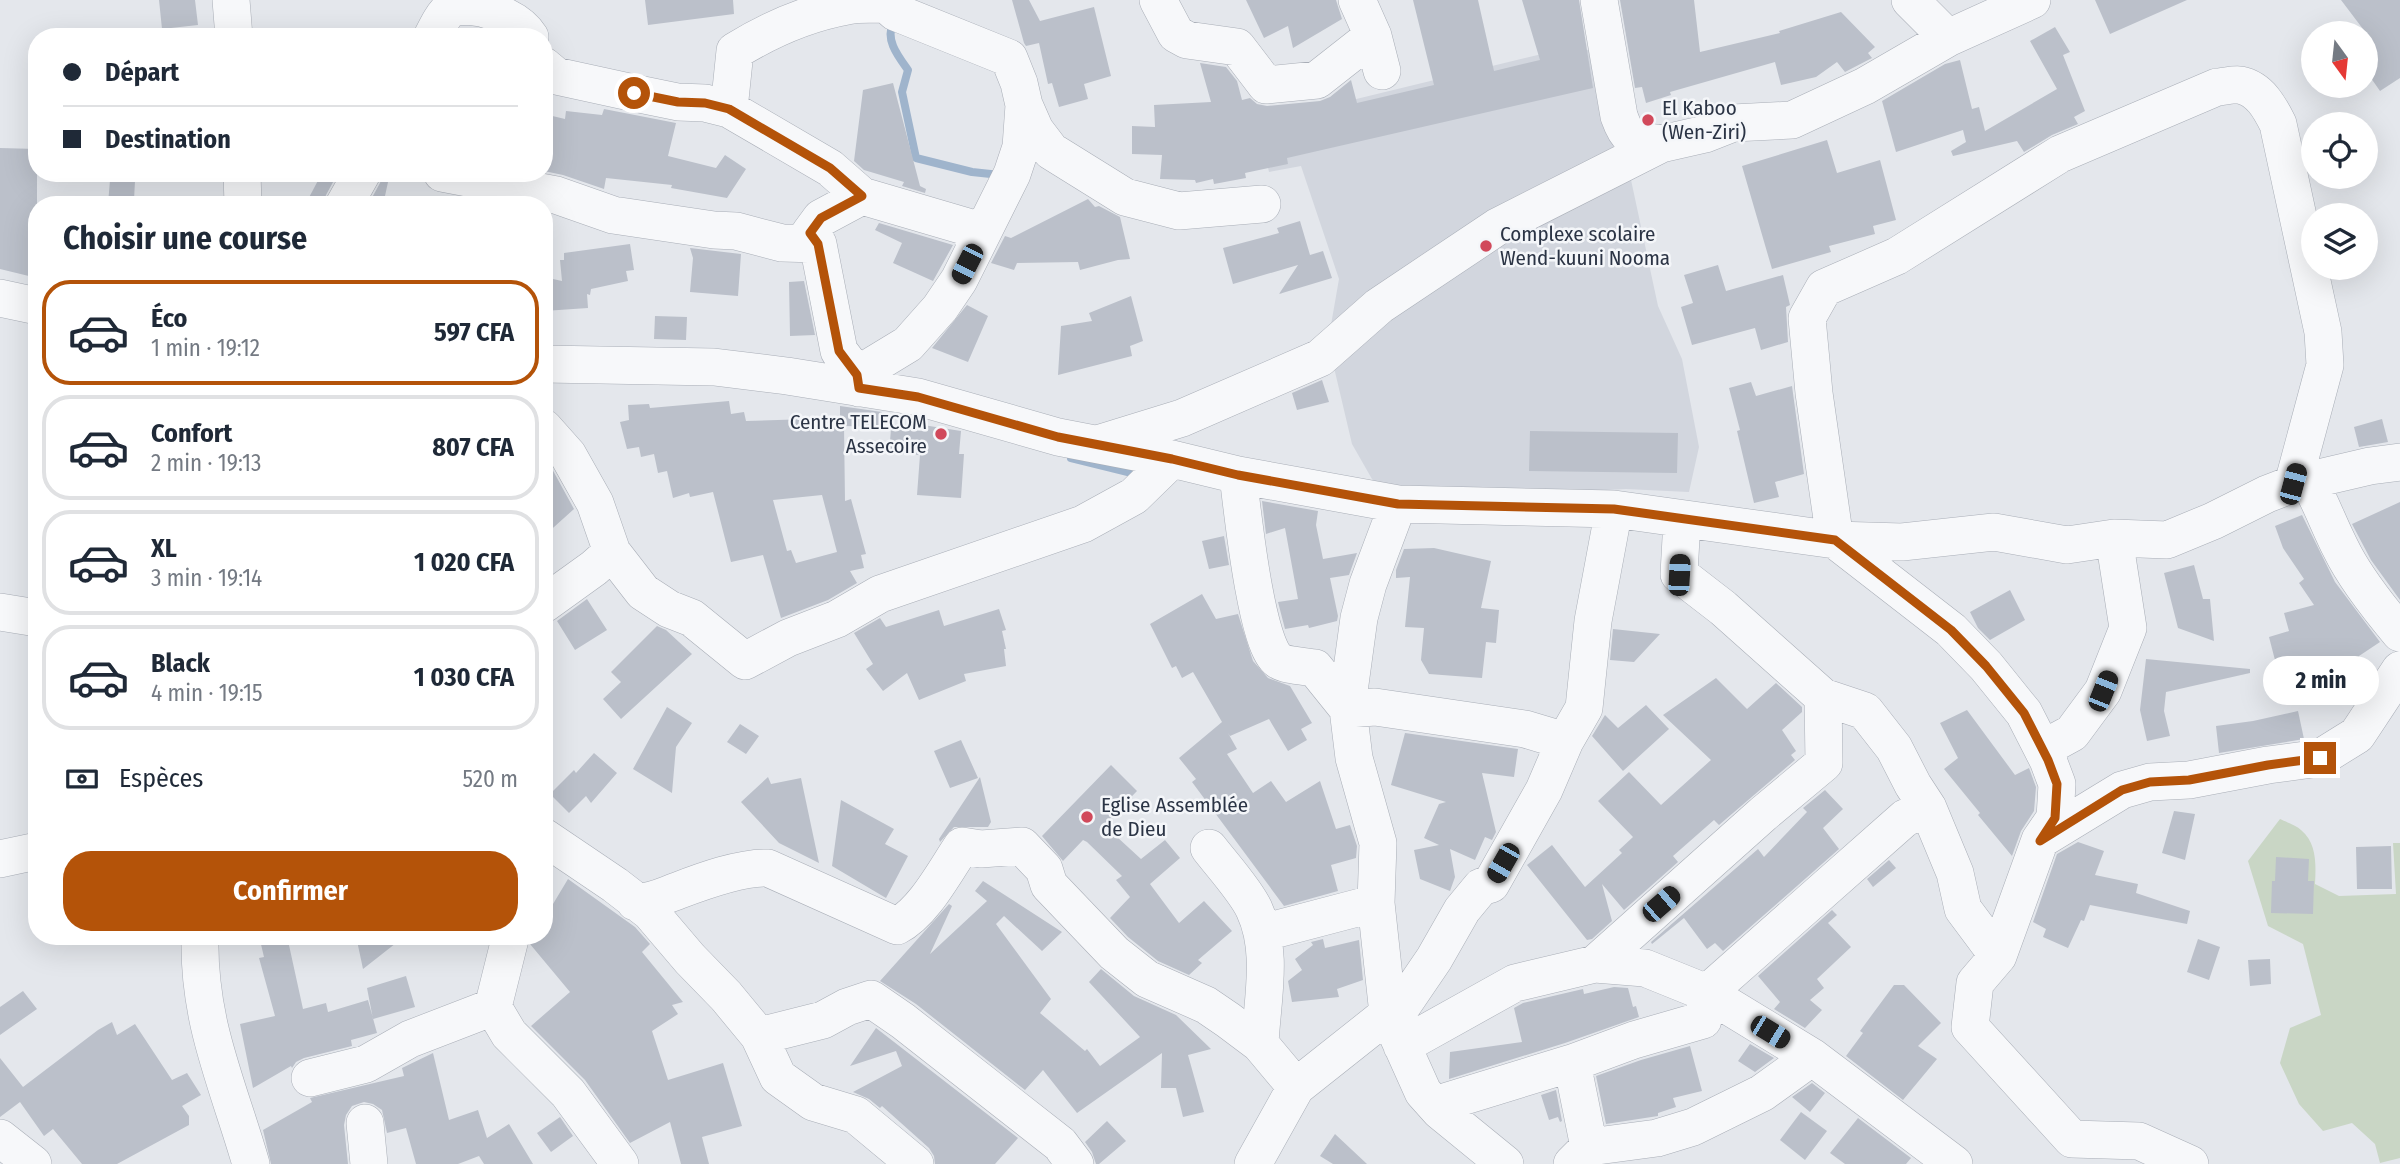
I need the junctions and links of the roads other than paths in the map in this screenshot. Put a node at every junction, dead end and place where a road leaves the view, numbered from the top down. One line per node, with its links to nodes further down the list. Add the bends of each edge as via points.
1 (231, 0): 9 (street)
2 (1158, 0): 3 (street, via 1176,34 1187,40 1237,47 1266,85 1317,80 1377,54)
3 (1357, 0)
4 (1599, 0): 16 (street, via 1625,132 1630,138)
5 (2032, 0): 12 (street)
6 (887, 2): 14 (street, via 895,12 1009,58); 15 (street, via 828,11 762,34 735,51)
7 (1921, 4): 12 (street)
8 (502, 5): 10 (street, via 474,1 452,7); 11 (street)
9 (233, 28)
10 (436, 28)
11 (522, 28)
12 (1948, 38): 16 (street, via 1865,86 1792,120 1732,124)
13 (553, 74): 15 (street, via 656,98)
14 (1024, 105): 19 (street, via 1051,151 1125,197 1179,211); 21 (street, via 1021,147 1012,174)
15 (729, 109): 18 (street, via 830,168)
16 (1661, 144): 26 (street, via 1497,227 1379,306 1320,358 1182,418)
17 (489, 182): 20 (street, via 556,195 613,215 736,231 782,243)
18 (862, 196): 20 (street, via 821,218 810,233); 21 (street, via 971,228)
19 (1262, 204)
20 (818, 244): 25 (street, via 839,351)
21 (975, 247): 25 (street, via 940,308 908,344)
22 (0, 298): 23 (street)
23 (28, 304)
24 (553, 364): 25 (street, via 714,368)
25 (858, 382): 26 (street)
26 (1096, 444): 28 (street)
27 (553, 453): 37 (street, via 595,503)
28 (1172, 459): 30 (street); 37 (street, via 1133,496 1083,524 880,594 745,662 692,618 643,592)
29 (2400, 462): 31 (street)
30 (1238, 475): 32 (street); 44 (street, via 1268,649 1279,661 1315,668)
31 (2300, 482): 35 (street, via 2167,540); 36 (street, via 2325,365 2323,332 2278,124 2257,93 2239,85 2217,87 2060,154 1896,256 1824,288 1807,317); 41 (street, via 2321,502 2342,551)
32 (1398, 504): 33 (street); 44 (street, via 1359,618)
33 (1614, 509): 34 (street); 45 (street, via 1593,621 1584,708)
34 (1682, 520): 36 (street); 43 (street, via 1679,575)
35 (2114, 538): 36 (street, via 2067,545 1994,531 1902,542); 46 (street, via 2128,628 2103,691 2072,733 2050,745)
36 (1835, 540): 46 (street, via 1951,630 1986,666 2024,713)
37 (612, 552): 38 (street)
38 (553, 598)
39 (0, 612): 40 (street)
40 (28, 617)
41 (2400, 633)
42 (2400, 670): 48 (street, via 2357,735 2320,758 2122,790)
43 (1823, 697): 47 (street, via 1865,711 1894,748); 59 (street, via 1824,763)
44 (1349, 709): 45 (street, via 1374,707 1525,729); 54 (street, via 1354,758 1378,843)
45 (1565, 741): 62 (street, via 1544,790 1491,884 1480,887 1462,910)
46 (2048, 760): 48 (street, via 2057,784 2055,818)
47 (1928, 808): 58 (street, via 1955,873 1963,909); 60 (street, via 1905,818)
48 (2040, 841): 58 (street)
49 (553, 843): 53 (street)
50 (1209, 848): 55 (street, via 1254,908)
51 (28, 854): 52 (street)
52 (0, 859)
53 (635, 902): 63 (street, via 650,912); 64 (street, via 768,867 897,926 918,909 962,846 1022,846 1044,869 1049,885 1114,953 1147,979 1206,1005)
54 (1376, 903): 55 (street); 62 (street)
55 (1262, 933): 64 (street, via 1266,975)
56 (200, 945): 74 (street, via 201,987 213,1047)
57 (508, 945): 61 (street)
58 (1998, 956): 82 (street, via 1975,983 1970,1027 2072,1139 2139,1141)
59 (1595, 964): 60 (street, via 1645,968); 62 (street, via 1515,984)
60 (1707, 993): 65 (street); 66 (street, via 1703,1020)
61 (493, 1007): 67 (street, via 410,1038 366,1063); 76 (street, via 509,1034 568,1093)
62 (1395, 1030): 68 (street); 69 (street, via 1423,1092)
63 (759, 1036): 77 (street, via 778,1077 813,1102 856,1115); 78 (street, via 823,1020 871,999 1060,1144)
64 (1260, 1044): 68 (street)
65 (1812, 1057): 72 (street, via 1762,1093 1693,1127); 81 (street)
66 (1572, 1063): 69 (street); 72 (street)
67 (310, 1078)
68 (1296, 1087): 79 (street)
69 (1435, 1105): 80 (street)
70 (365, 1123): 75 (street)
71 (0, 1138): 73 (street)
72 (1581, 1155)
73 (33, 1164)
74 (251, 1164)
75 (369, 1164)
76 (620, 1164)
77 (915, 1164)
78 (1075, 1164)
79 (1253, 1164)
80 (1505, 1164)
81 (1954, 1164)
82 (2190, 1164)

